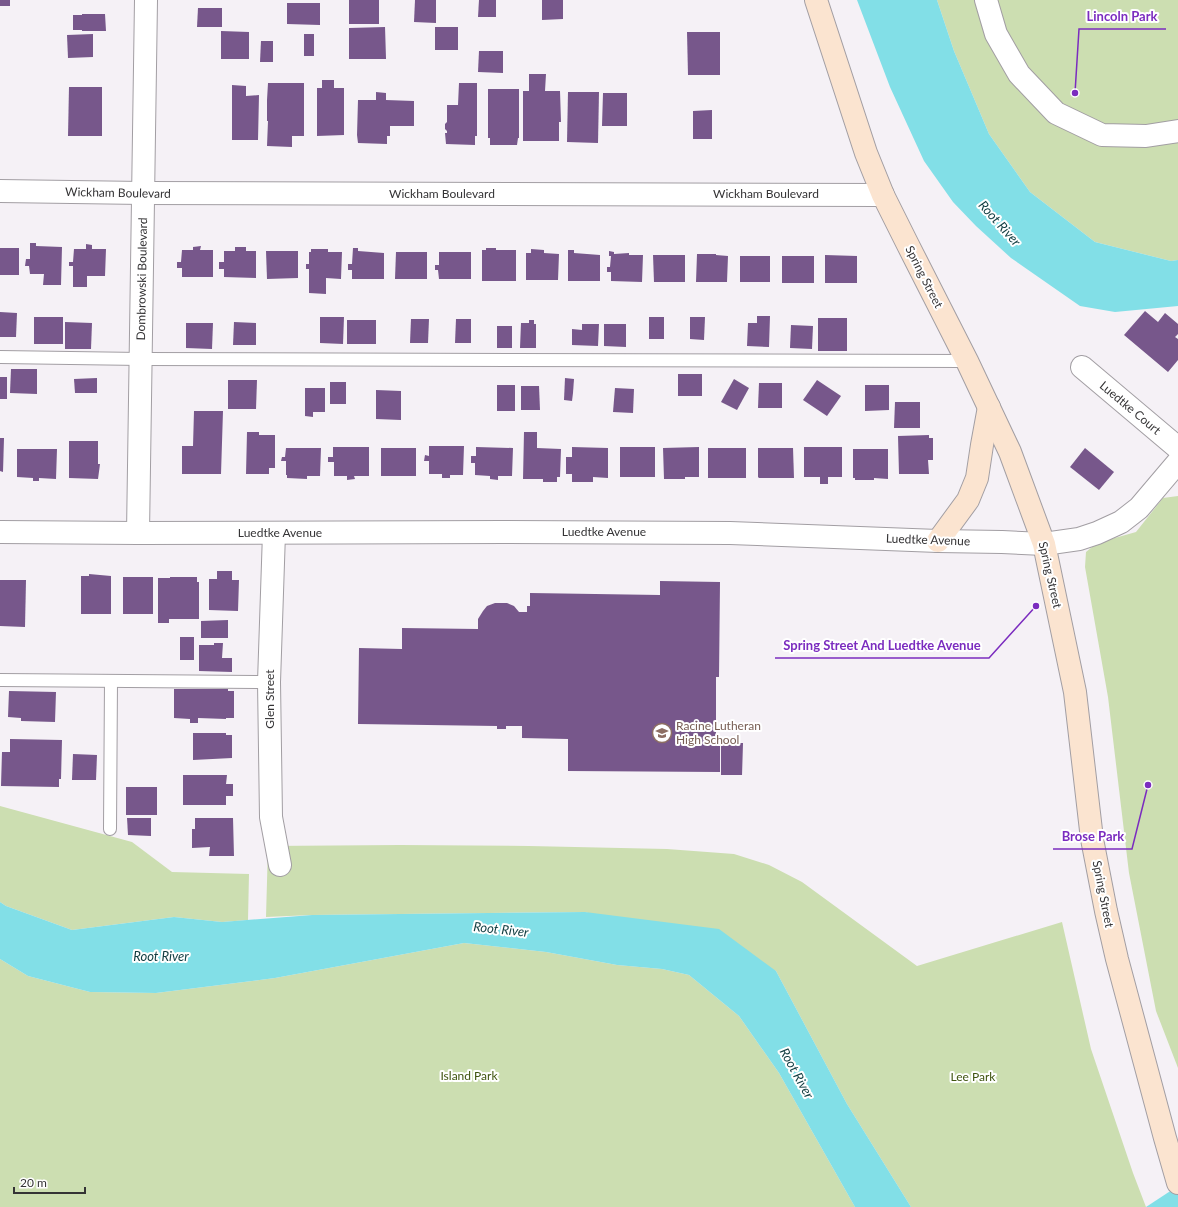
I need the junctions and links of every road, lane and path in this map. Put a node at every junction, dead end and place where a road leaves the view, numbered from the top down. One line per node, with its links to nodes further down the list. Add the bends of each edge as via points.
1 (146, 0): 6 (street, Dombrowski Boulevard)
2 (816, 0): 7 (main road, Spring Street, via 866,153)
3 (986, 0): 4 (street, via 996,34 1019,74 1056,113 1102,135 1146,136)
4 (1178, 131)
5 (0, 191): 6 (street, Wickham Boulevard)
6 (143, 193): 7 (street, Wickham Boulevard); 9 (street, Dombrowski Boulevard)
7 (883, 194): 10 (main road, Spring Street)
8 (0, 357): 9 (lane)
9 (141, 359): 10 (lane); 16 (street, Dombrowski Boulevard)
10 (967, 361): 12 (main road, Spring Street)
11 (1082, 367): 13 (street, Luedtke Court)
12 (989, 407): 18 (main road, via 977,478 968,500); 19 (main road, Spring Street, via 1010,452)
13 (1178, 448)
14 (1178, 462): 19 (street, Luedtke Avenue, via 1139,508 1121,522 1079,539)
15 (0, 532): 16 (street, Luedtke Avenue)
16 (138, 533): 17 (street, Luedtke Avenue)
17 (274, 533): 18 (street, Luedtke Avenue, via 723,533); 22 (street, Glen Street)
18 (938, 541): 19 (street, Luedtke Avenue)
19 (1044, 544): 25 (main road, Spring Street, via 1074,692 1092,839 1106,911)
20 (0, 680): 21 (lane)
21 (111, 681): 22 (lane); 23 (lane)
22 (269, 682): 24 (street, Glen Street, via 270,817)
23 (110, 829)
24 (280, 865)
25 (1178, 1183)

